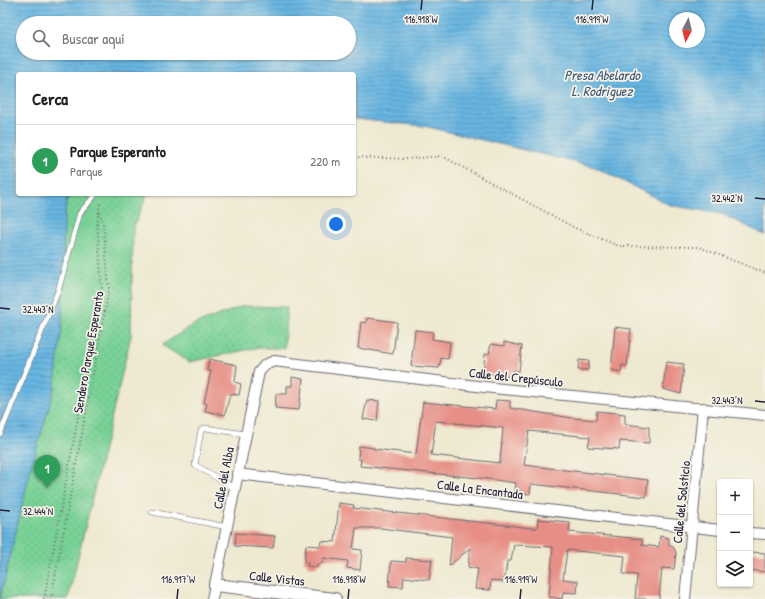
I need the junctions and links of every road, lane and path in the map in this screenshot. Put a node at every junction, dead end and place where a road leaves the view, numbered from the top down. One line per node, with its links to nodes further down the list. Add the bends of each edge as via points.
1 (356, 157): 3 (path, via 407,159 442,156 575,228 619,246 699,247)
2 (94, 196): 7 (lane, via 80,213 58,291)
3 (765, 273)
4 (265, 365): 5 (street, Calle del Crepúsculo, via 274,361 492,388); 8 (street, Calle del Alba, via 259,372)
5 (704, 408): 6 (street, Calle del Crepúsculo); 13 (street, Calle del Solsticio)
6 (765, 414)
7 (0, 434)
8 (245, 434): 9 (street, Calle del Alba); 10 (lane, via 205,428 201,430 196,465)
9 (237, 474): 10 (street, Calle del Alba); 13 (street, Calle La Encantada)
10 (234, 488): 12 (street, Calle del Alba)
11 (152, 512): 12 (lane)
12 (227, 527): 17 (street, Calle del Alba)
13 (691, 527): 14 (street, Calle La Encantada); 22 (street, Calle del Solsticio)
14 (717, 530)
15 (753, 533): 16 (street)
16 (765, 534)
17 (215, 585): 20 (street, Calle del Alba); 21 (street, Calle Vistas)
18 (44, 599): 19 (path, Sendero Parque Esperanto, via 102,289 97,223 99,211 103,221 109,289)
19 (51, 599)
20 (212, 599)
21 (336, 599)
22 (685, 599)

